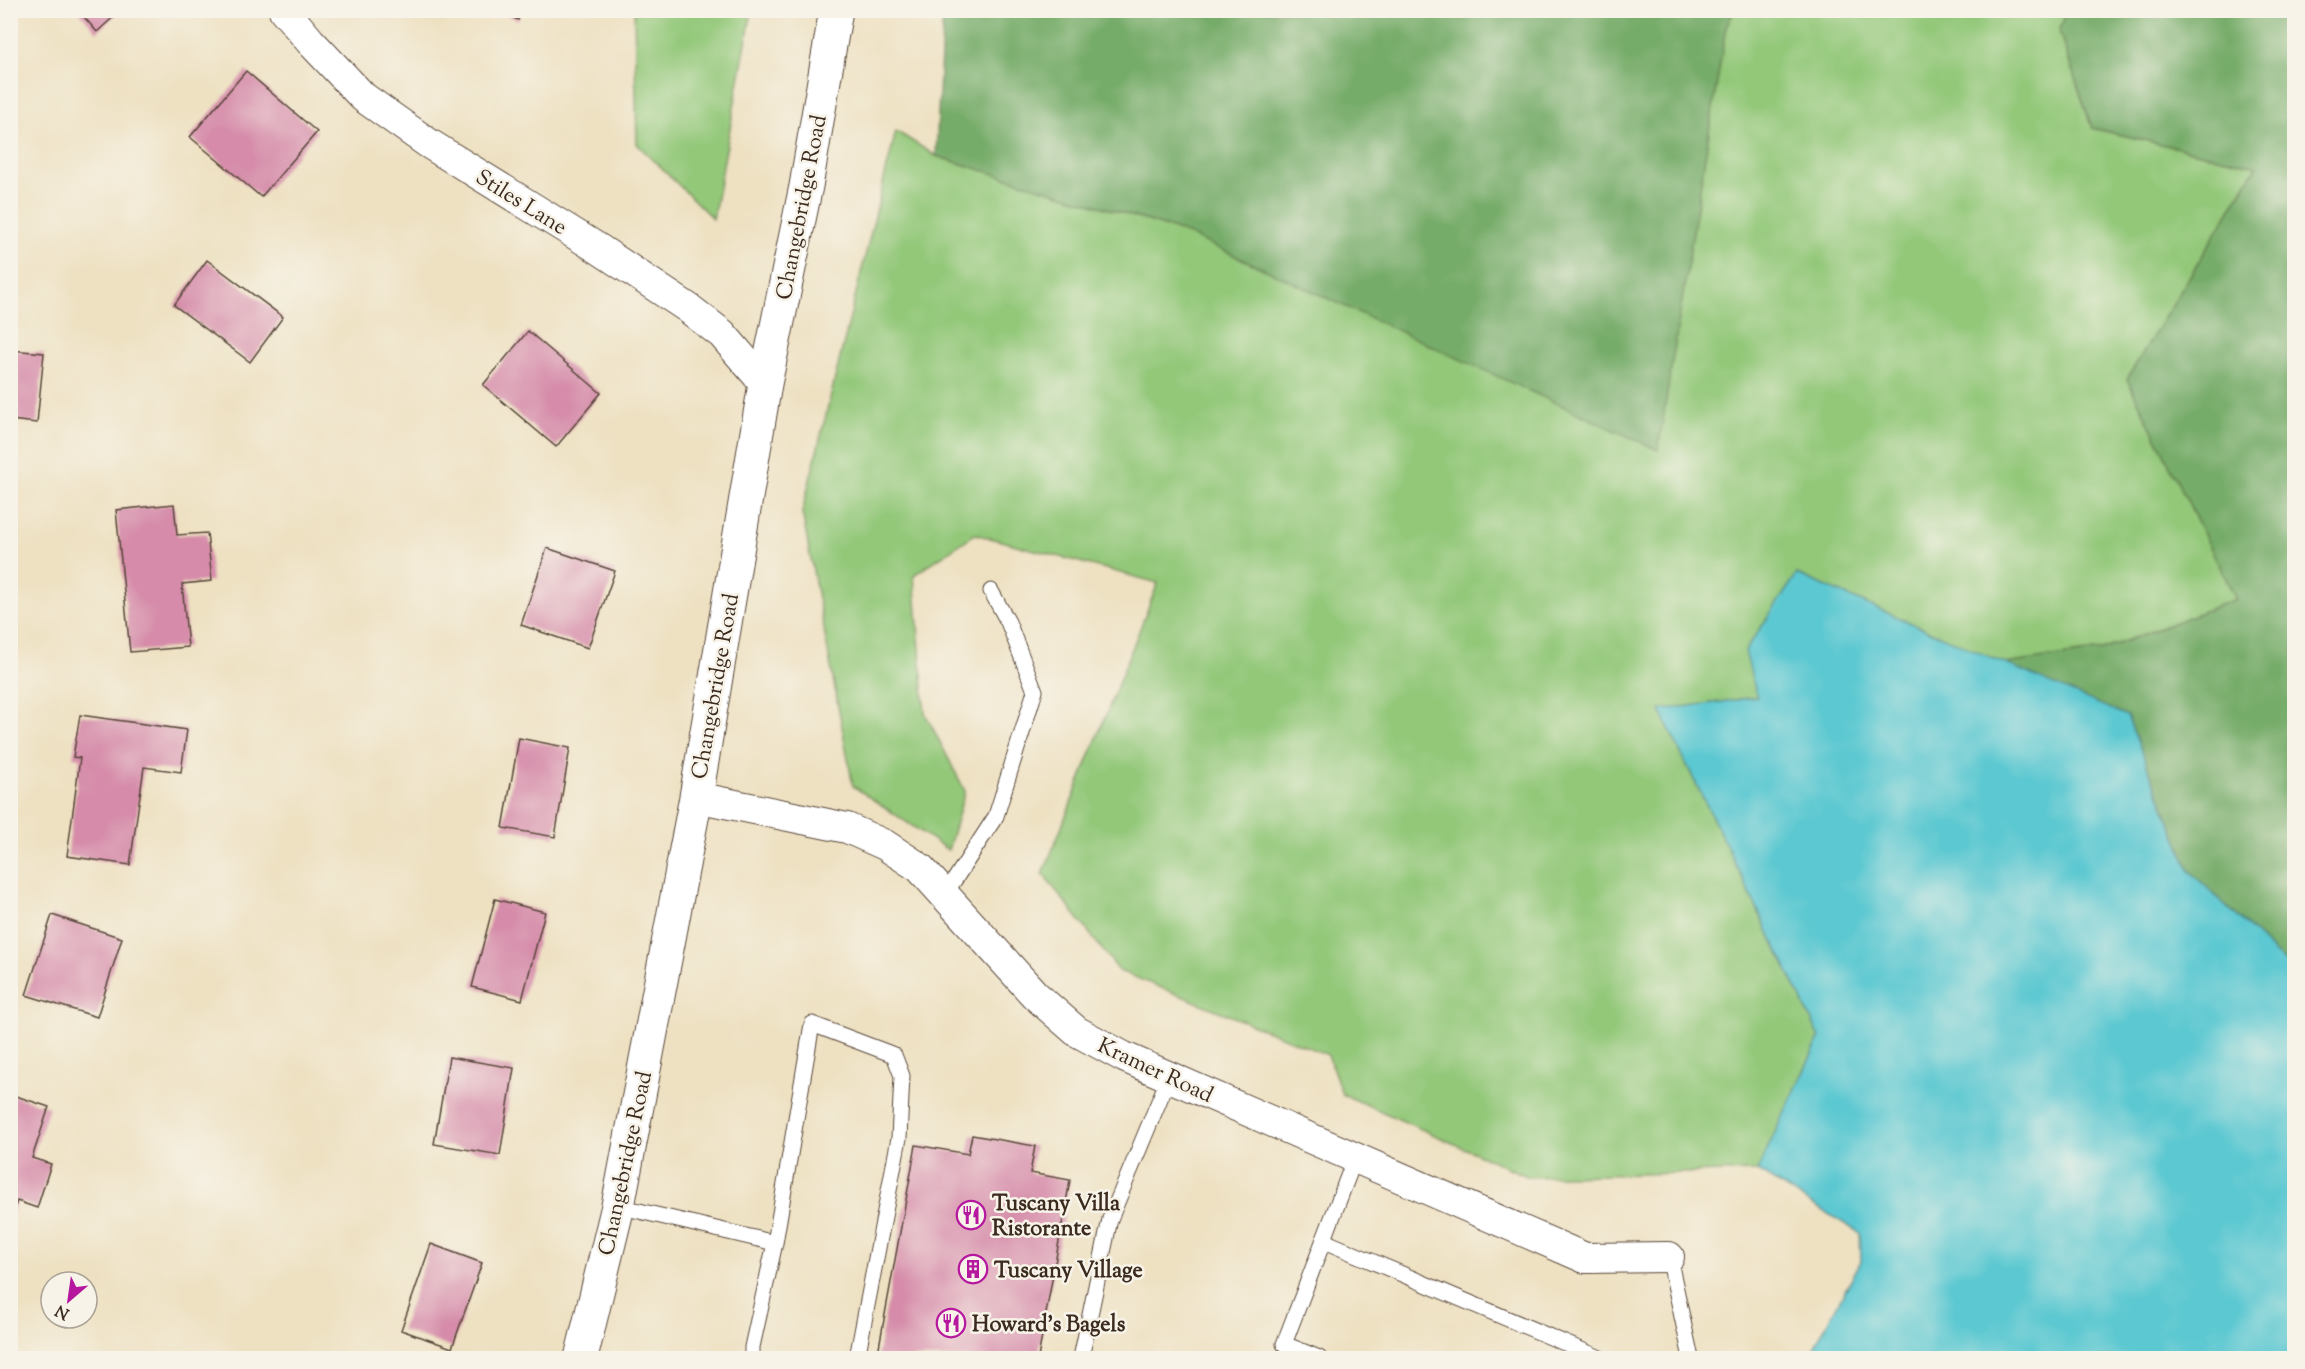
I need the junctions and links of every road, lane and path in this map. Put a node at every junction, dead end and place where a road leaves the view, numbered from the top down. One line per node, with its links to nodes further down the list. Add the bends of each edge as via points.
1 (284, 10): 3 (street, Stiles Lane, via 363,97 428,143 688,308 722,334)
2 (836, 10): 3 (main road, Changebridge Road, via 806,186)
3 (765, 384): 5 (main road, Changebridge Road)
4 (991, 591): 6 (lane, via 1008,622 1035,691 996,816)
5 (696, 797): 6 (street, Kramer Road, via 847,828 885,845 920,868); 9 (main road, Changebridge Road)
6 (945, 896): 7 (street, Kramer Road, via 1035,995 1076,1031)
7 (1169, 1077): 8 (street, Kramer Road); 16 (lane, via 1110,1219)
8 (1355, 1158): 10 (lane); 12 (street, Kramer Road, via 1585,1258)
9 (618, 1206): 11 (lane); 13 (main road, Changebridge Road)
10 (1324, 1241): 17 (lane, via 1284,1344); 18 (lane)
11 (775, 1243): 14 (lane); 15 (lane, via 812,1024 894,1055 902,1076 899,1138)
12 (1669, 1257): 19 (lane)
13 (581, 1359)
14 (752, 1359)
15 (858, 1359)
16 (1081, 1359)
17 (1319, 1359)
18 (1600, 1359)
19 (1691, 1359)

